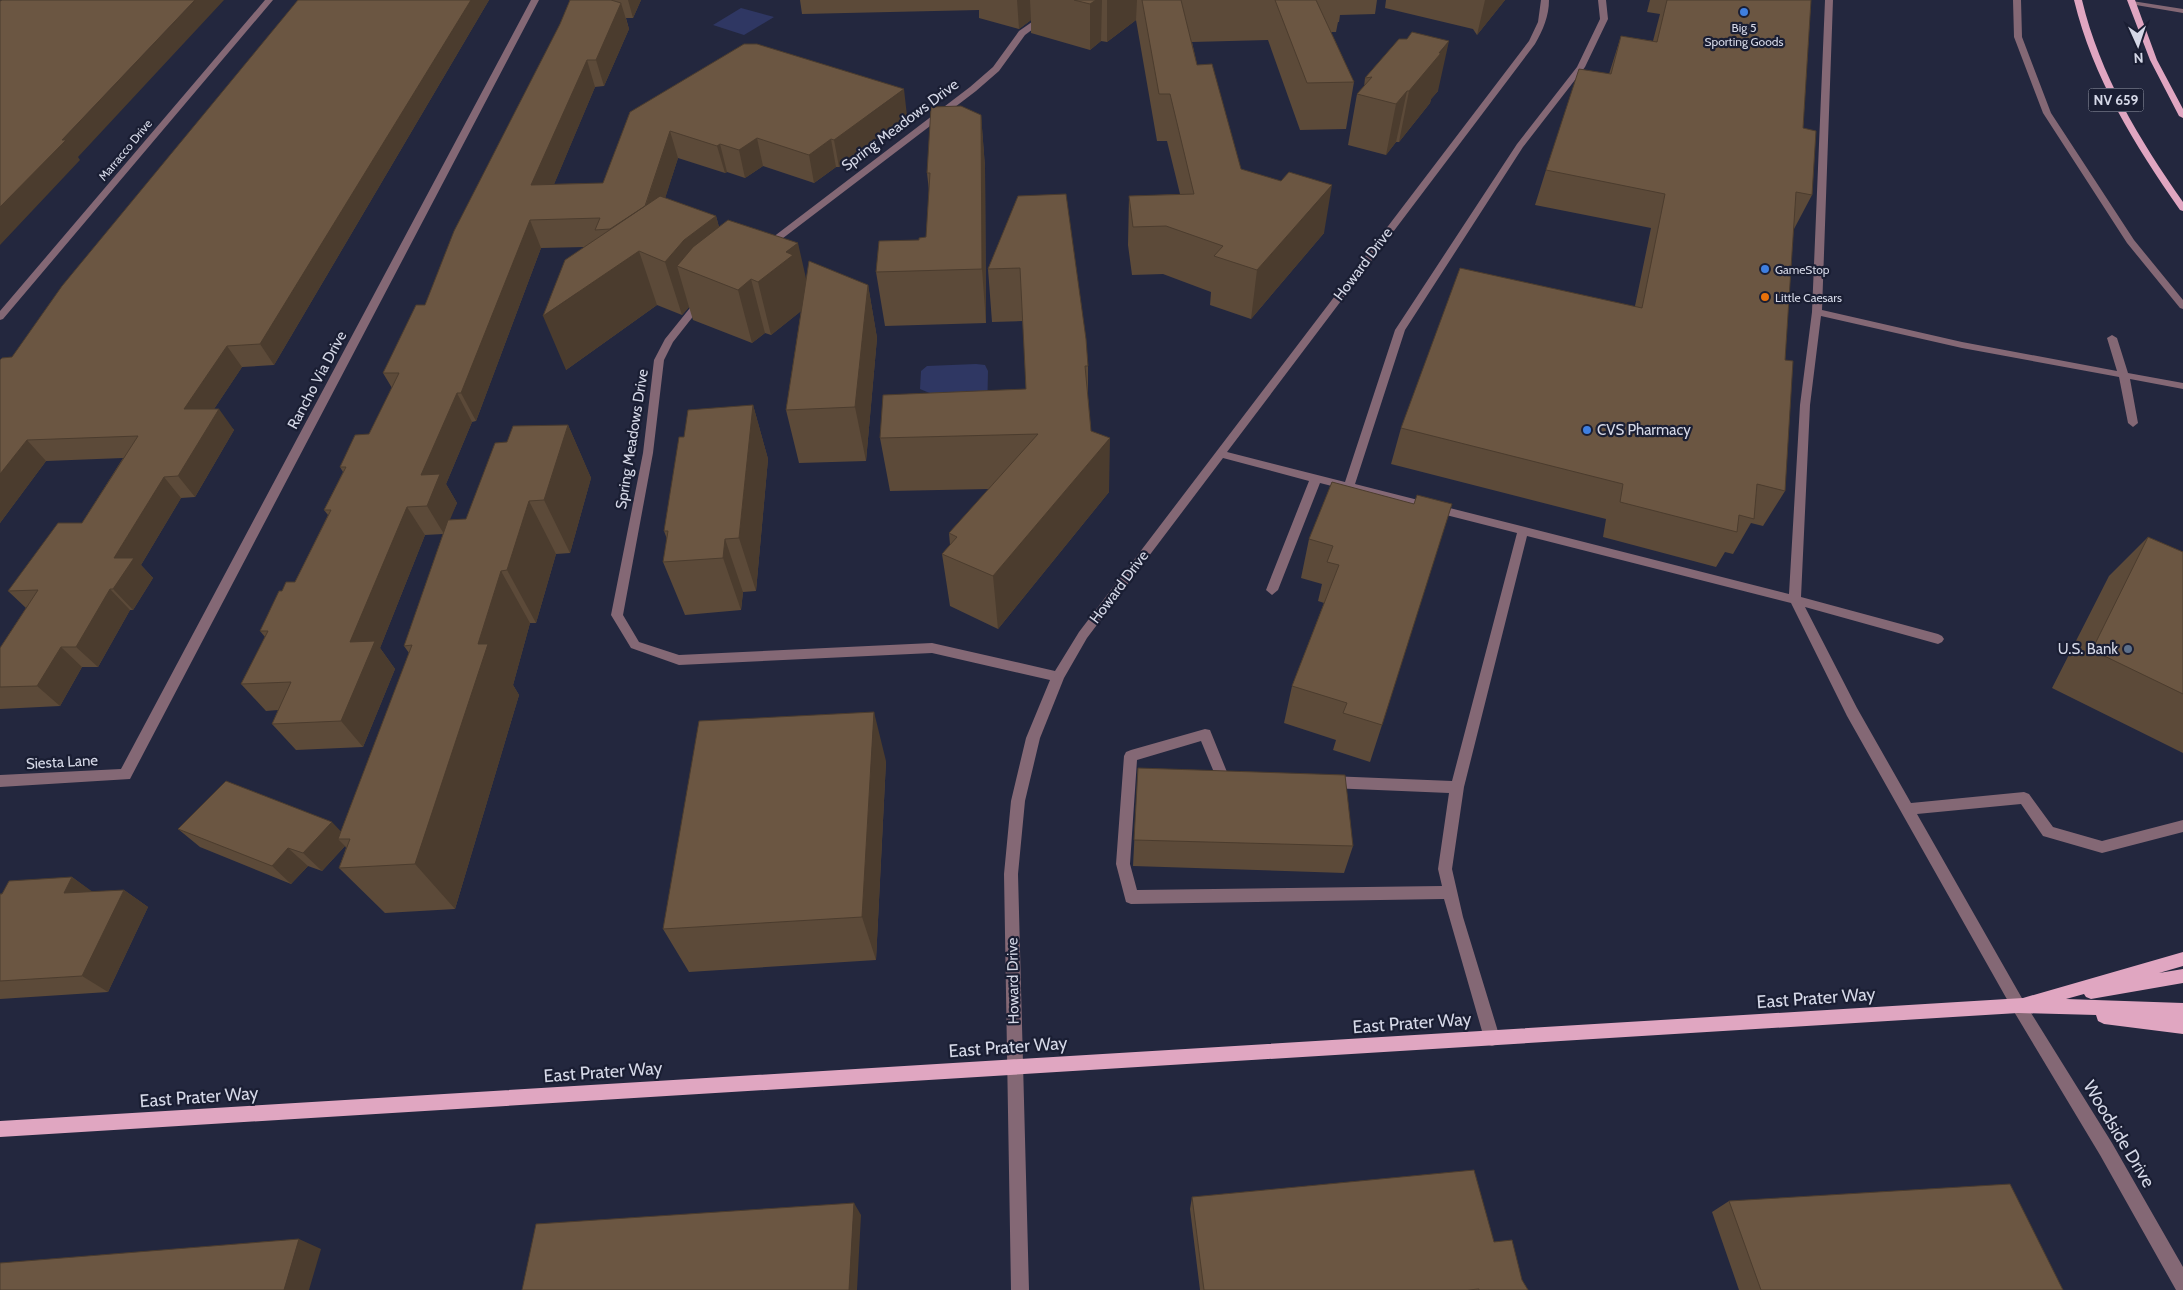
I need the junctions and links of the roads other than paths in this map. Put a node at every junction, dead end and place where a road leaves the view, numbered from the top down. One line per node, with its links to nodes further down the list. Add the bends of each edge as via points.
1 (269, 0): 17 (street, Marracco Drive)
2 (535, 0): 30 (street, Rancho Via Drive)
3 (1545, 0): 22 (street, Howard Drive, via 1546,10 1532,42)
4 (1602, 0): 24 (street, via 1604,19 1581,67 1520,146 1400,330)
5 (1829, 0): 16 (street)
6 (2017, 0): 15 (street, via 2018,37 2047,113 2130,242)
7 (2078, 0): 12 (main road, NV 659, via 2094,54 2121,112 2149,160)
8 (2132, 1): 9 (street); 11 (main road, NV 659, via 2140,28)
9 (2183, 11)
10 (1052, 12): 13 (street, Spring Meadows Drive, via 1022,33 996,69 973,89)
11 (2183, 116)
12 (2183, 208)
13 (761, 251)
14 (711, 291): 29 (street, Spring Meadows Drive, via 669,340 659,360 648,453 617,615 635,645 679,660 932,648)
15 (2183, 306)
16 (1817, 312): 19 (street, via 1962,345); 27 (street, via 1805,404)
17 (0, 316)
18 (2112, 338): 19 (street)
19 (2124, 375): 20 (street); 21 (street)
20 (2183, 386)
21 (2133, 423)
22 (1220, 454): 23 (street); 29 (street, Howard Drive, via 1083,635)
23 (1316, 478): 24 (street); 26 (street)
24 (1349, 487): 25 (street)
25 (1523, 530): 27 (street); 34 (street)
26 (1272, 590)
27 (1795, 600): 28 (street); 35 (street, Woodside Drive, via 1852,712)
28 (1938, 639)
29 (1058, 677): 44 (street, Howard Drive, via 1033,738 1018,801 1011,874)
30 (125, 775): 32 (street, Siesta Lane)
31 (1251, 779): 37 (street, via 1223,778 1205,734 1131,756 1123,864 1131,897)
32 (0, 781)
33 (1317, 782): 34 (street)
34 (1458, 787): 37 (street, via 1445,869)
35 (1907, 809): 36 (street, via 2024,798 2048,832 2102,847); 40 (street, Woodside Drive)
36 (2183, 826)
37 (1450, 892): 43 (street)
38 (2183, 959): 40 (main road)
39 (2183, 976): 40 (main road, East Prater Way)
40 (2018, 1005): 41 (main road, East Prater Way); 42 (main road); 43 (main road, East Prater Way); 46 (street, Woodside Drive)
41 (2183, 1011)
42 (2183, 1026)
43 (1492, 1038): 44 (main road, East Prater Way)
44 (1015, 1067): 45 (main road, East Prater Way); 47 (street, Howard Drive)
45 (0, 1130)
46 (2183, 1284)
47 (1020, 1290)

